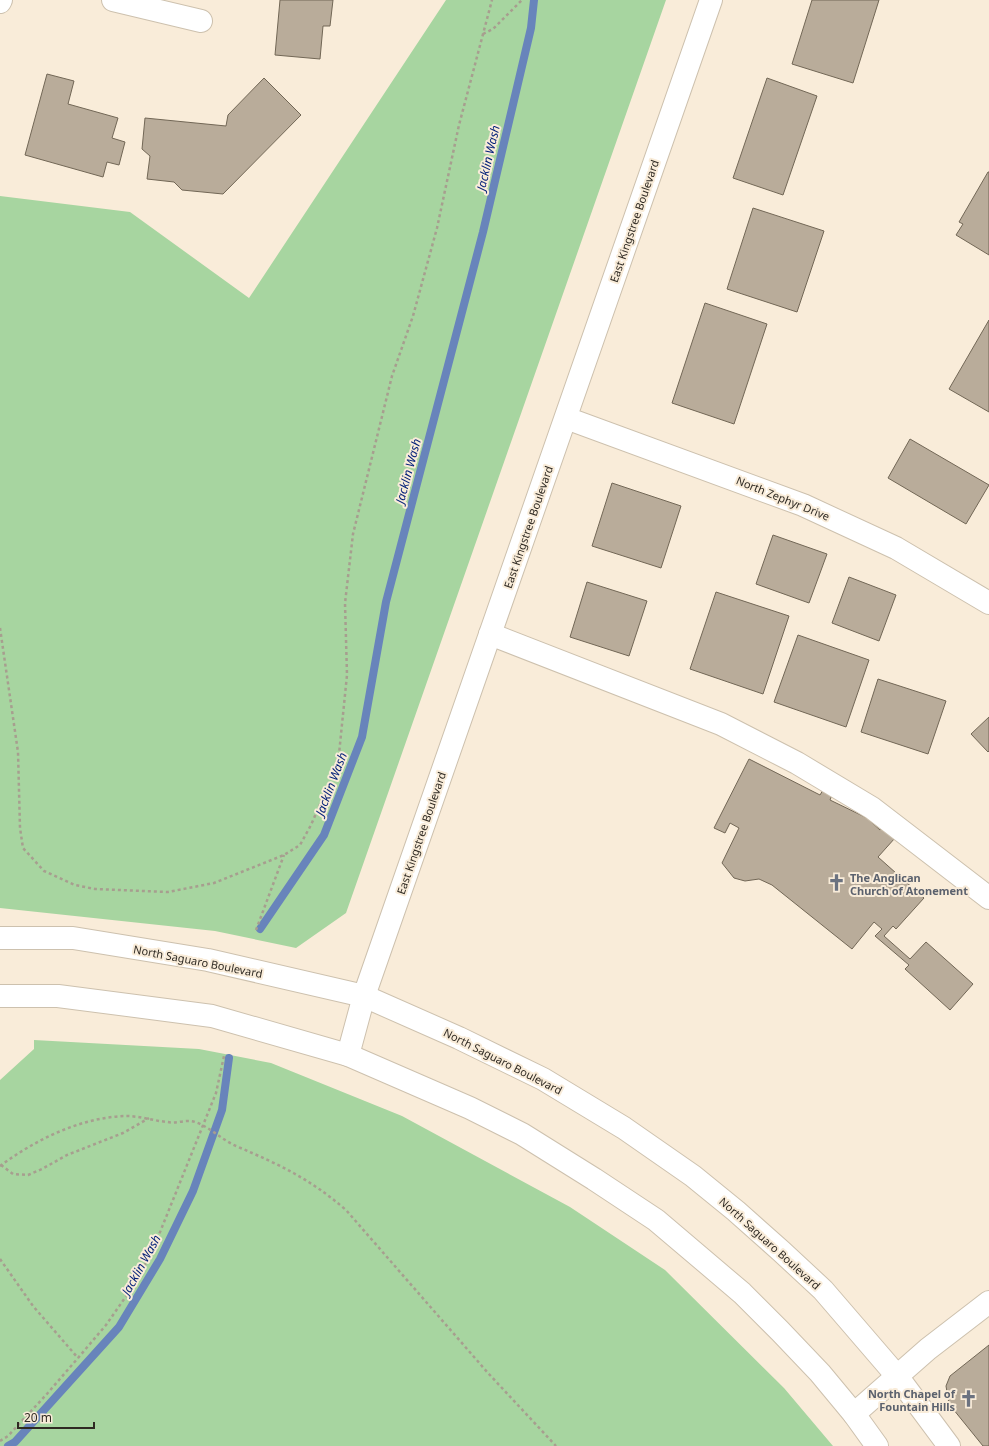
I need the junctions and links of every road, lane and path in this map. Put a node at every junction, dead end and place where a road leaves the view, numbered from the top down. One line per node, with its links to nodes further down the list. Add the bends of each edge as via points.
1 (113, 0): 5 (main road)
2 (492, 0): 6 (path)
3 (522, 0): 6 (path, via 493,29)
4 (711, 0): 7 (main road, East Kingstree Boulevard)
5 (201, 21)
6 (483, 34): 11 (path, via 459,125 435,235 413,316 392,376 353,534 345,602 347,675 339,754 311,825 300,845)
7 (566, 418): 8 (main road, North Zephyr Drive, via 803,505 896,548); 10 (main road, East Kingstree Boulevard)
8 (987, 597)
9 (0, 628): 11 (path, via 18,752 23,848 44,871 75,885 95,889 168,892 214,883)
10 (490, 634): 12 (main road, via 720,724 797,763 872,808); 16 (main road, East Kingstree Boulevard)
11 (284, 855): 13 (path)
12 (989, 898)
13 (256, 930)
14 (0, 938): 16 (main road, North Saguaro Boulevard, via 74,938 208,960)
15 (0, 996): 17 (main road, via 58,996 212,1016)
16 (364, 996): 17 (main road, East Kingstree Boulevard); 25 (main road, North Saguaro Boulevard, via 543,1079 624,1128 693,1176 736,1211 823,1290)
17 (348, 1055): 26 (main road, via 440,1094 522,1134 656,1220 742,1293 820,1373)
18 (224, 1056): 20 (path, via 216,1093)
19 (150, 1118): 20 (path, via 168,1123 193,1121); 21 (path, via 126,1116 95,1120 69,1128 40,1141); 21 (path, via 124,1133 67,1155 28,1175 13,1174)
20 (202, 1125): 24 (path, via 157,1240 136,1282 106,1325); 28 (path, via 228,1143 278,1163 304,1178 326,1192 346,1210 488,1373)
21 (1, 1165)
22 (0, 1259): 24 (path, via 34,1306)
23 (989, 1302): 25 (main road)
24 (78, 1358): 27 (path, via 8,1436)
25 (897, 1376): 26 (main road); 30 (main road, North Saguaro Boulevard)
26 (854, 1414): 29 (main road)
27 (0, 1441)
28 (556, 1446)
29 (877, 1446)
30 (949, 1446)

